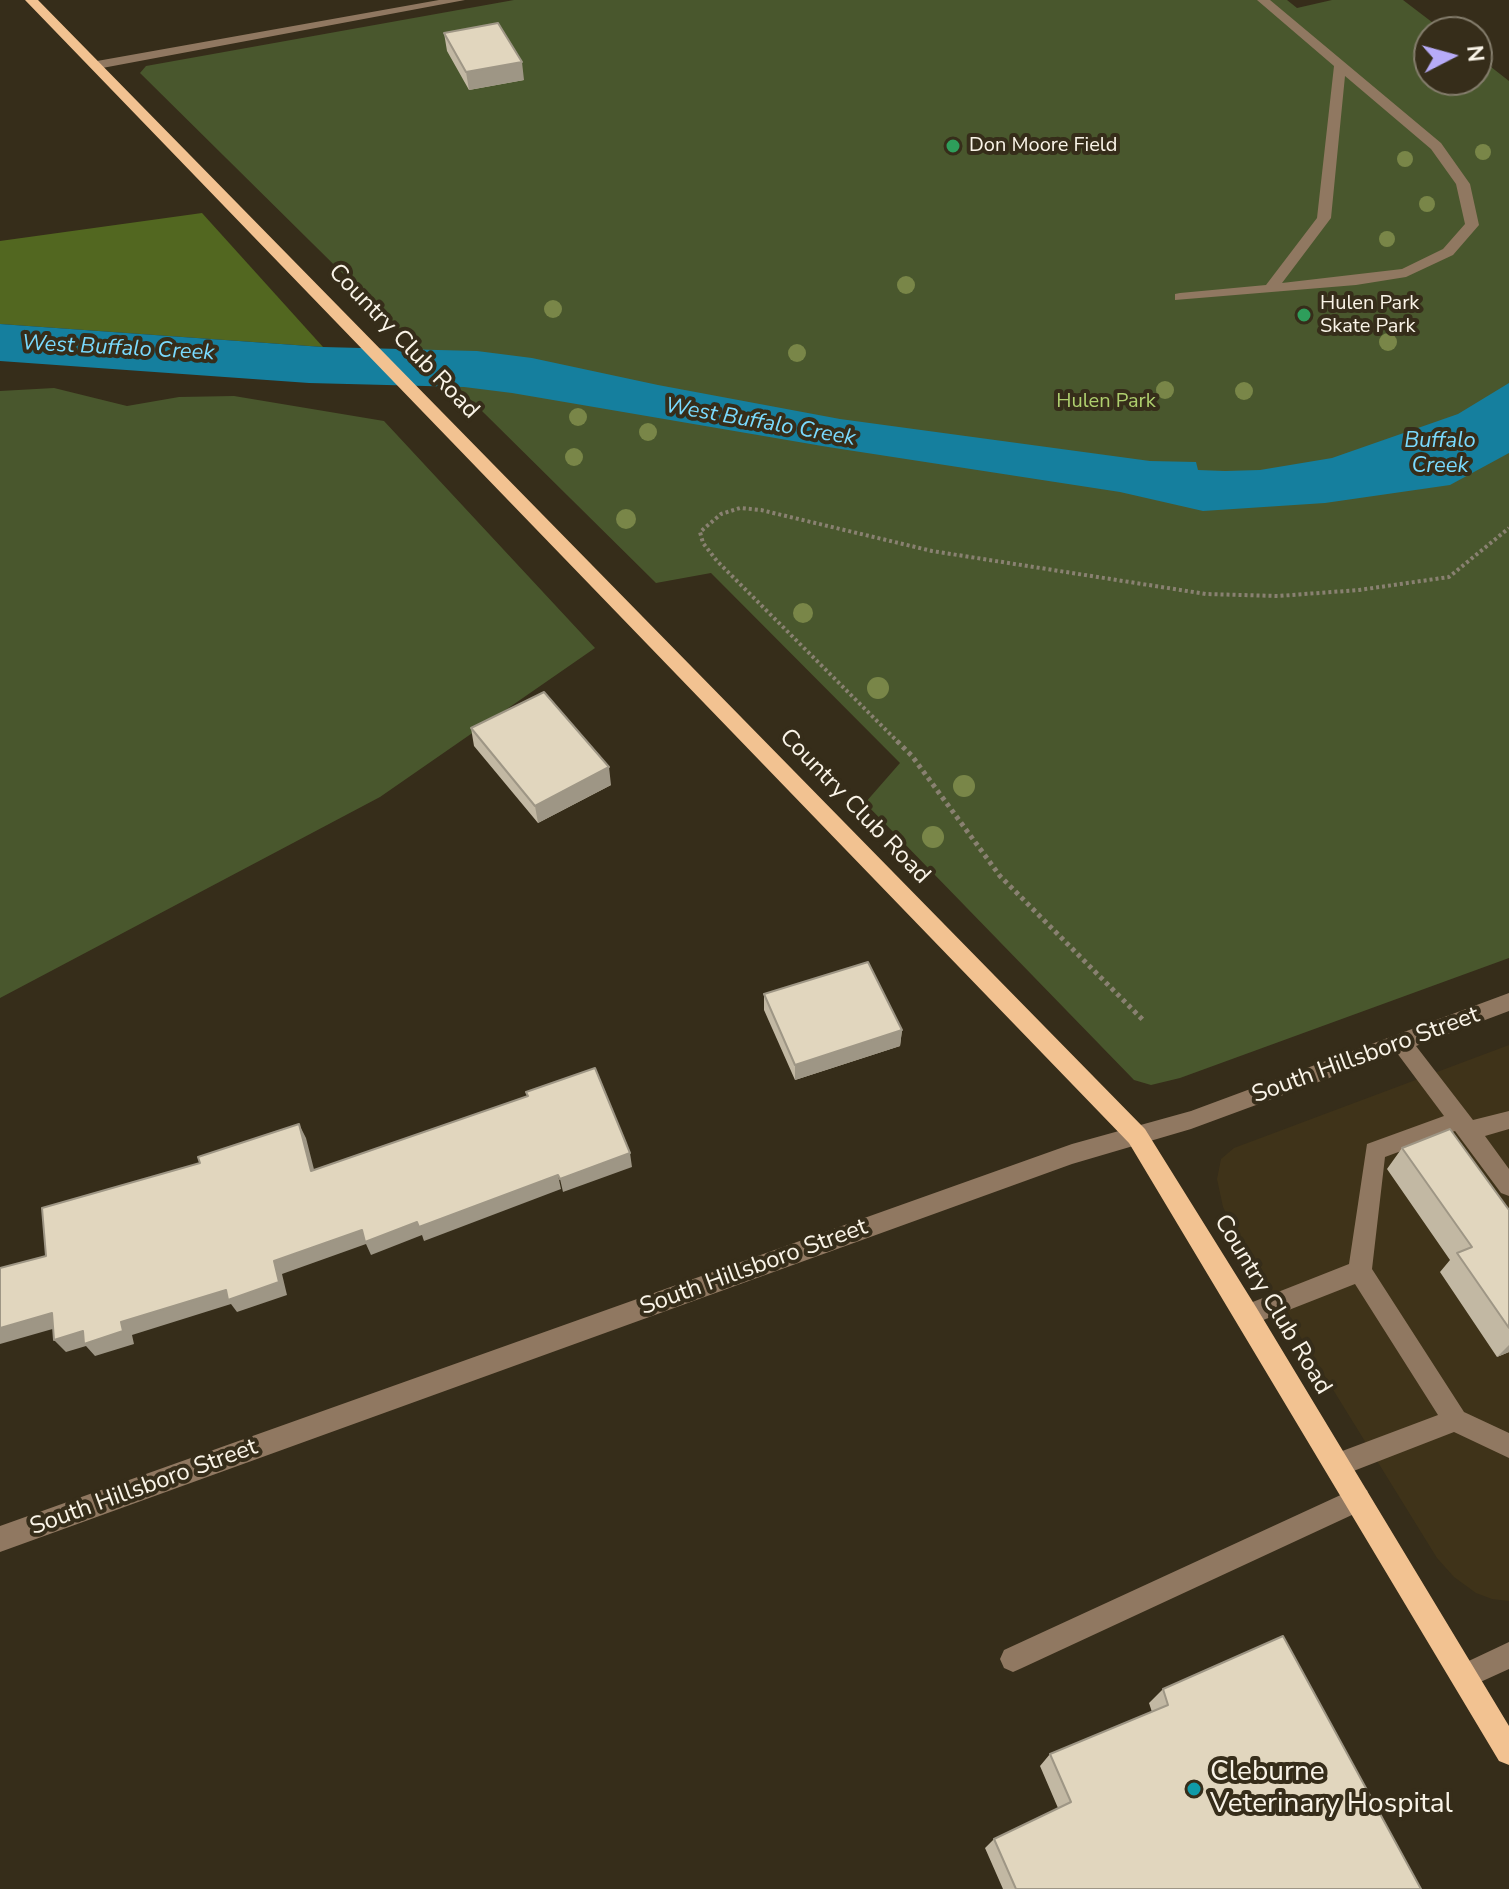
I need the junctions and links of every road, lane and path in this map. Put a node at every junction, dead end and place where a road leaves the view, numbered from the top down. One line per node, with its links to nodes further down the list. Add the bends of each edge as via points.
1 (31, 0): 4 (main road, Country Club Road)
2 (459, 0): 4 (street)
3 (1263, 0): 5 (street)
4 (97, 65): 14 (main road, Country Club Road)
5 (1340, 65): 6 (street, via 1324,218); 6 (street, via 1436,146 1463,184 1472,225 1448,252 1406,273)
6 (1271, 288): 7 (street)
7 (1180, 297)
8 (1509, 528): 10 (path, via 1449,577 1278,596 1206,594 959,556 761,510 740,508 721,514 700,532 717,561 912,756 1000,876)
9 (1509, 1002): 11 (street, South Hillsboro Street)
10 (1143, 1020)
11 (1402, 1043): 13 (street); 14 (street, South Hillsboro Street)
12 (1509, 1120): 13 (street)
13 (1464, 1125): 15 (street); 16 (street, via 1375,1151)
14 (1137, 1136): 17 (main road, Country Club Road); 22 (street, South Hillsboro Street, via 1072,1154)
15 (1509, 1186)
16 (1360, 1271): 17 (street); 18 (street)
17 (1248, 1315): 20 (main road, Country Club Road)
18 (1455, 1420): 19 (street); 20 (street)
19 (1509, 1446)
20 (1338, 1465): 21 (main road, Country Club Road)
21 (1358, 1499): 24 (street); 25 (main road, Country Club Road)
22 (0, 1539)
23 (1509, 1655): 25 (street)
24 (1013, 1659)
25 (1465, 1676): 26 (main road, Country Club Road)
26 (1509, 1751)

